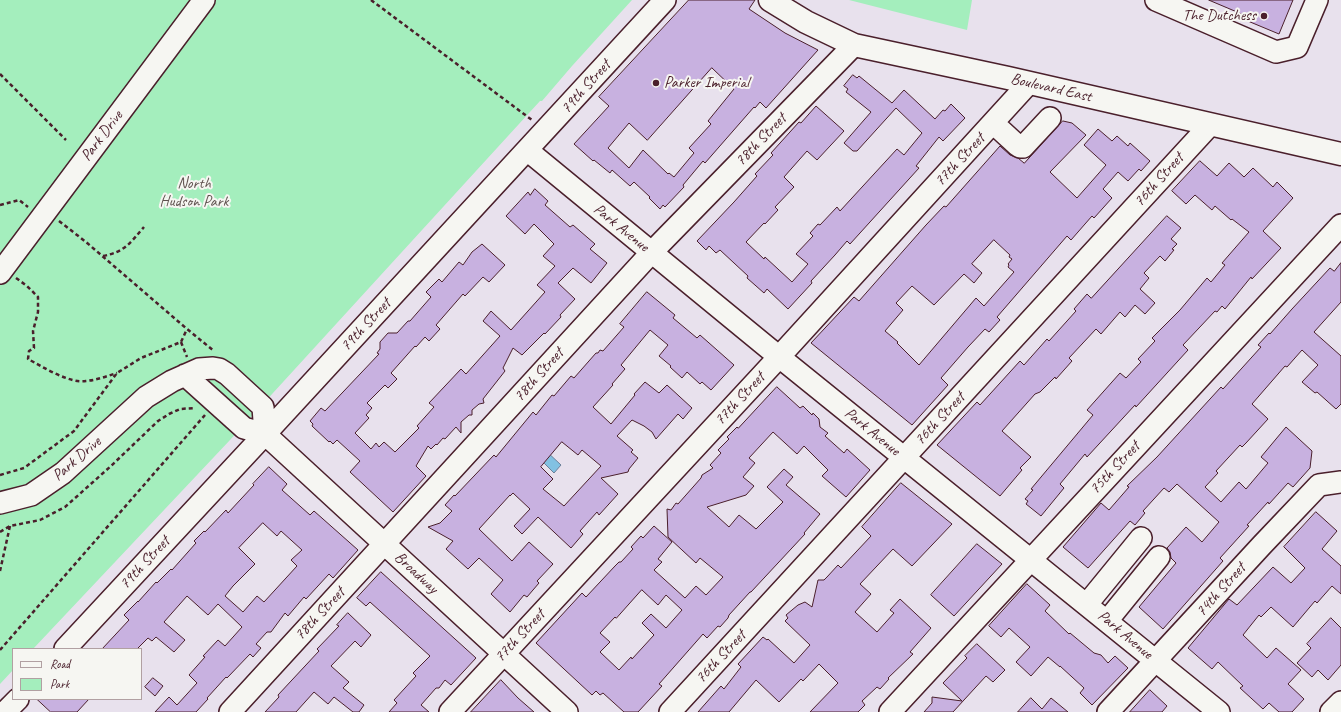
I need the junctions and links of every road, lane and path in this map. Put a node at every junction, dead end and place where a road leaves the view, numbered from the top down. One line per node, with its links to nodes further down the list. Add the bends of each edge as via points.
1 (204, 0): 24 (street, Park Drive)
2 (371, 0): 11 (path)
3 (665, 0): 15 (street, 79th Street)
4 (770, 0): 7 (main road, Boulevard East, via 806,22)
5 (1156, 0): 6 (street, via 1276,52 1297,47)
6 (1317, 0)
7 (854, 45): 9 (main road, Boulevard East); 22 (street, 78th Street)
8 (0, 74): 14 (path)
9 (1018, 86): 12 (street, 77th Street); 13 (main road, Boulevard East, via 1084,96)
10 (1050, 118): 12 (street, via 1023,147 1017,145)
11 (534, 122)
12 (993, 123): 27 (street, 77th Street)
13 (1210, 125): 16 (main road, Boulevard East); 33 (street, 76th Street)
14 (66, 140)
15 (527, 150): 22 (street, Park Avenue); 32 (street, 79th Street)
16 (1341, 154)
17 (0, 205): 18 (path, via 18,200)
18 (30, 208)
19 (57, 220): 23 (path)
20 (1341, 224): 42 (street, 75th Street)
21 (144, 226): 23 (path, via 128,245 115,254)
22 (651, 253): 27 (street, Park Avenue); 40 (street, 78th Street)
23 (103, 256): 25 (path)
24 (8, 276): 28 (path, via 27,286 38,297 38,312 33,330 34,348 29,350 28,359 54,373 85,382)
25 (187, 330): 26 (path); 28 (path, via 181,342 141,358)
26 (216, 353)
27 (779, 357): 33 (street, Park Avenue); 48 (street, 77th Street)
28 (118, 373): 34 (path, via 74,431 24,468)
29 (185, 375): 32 (street, via 244,428); 32 (street, Park Drive, via 206,368 219,369 226,374 262,407); 36 (street, Park Drive, via 146,397 63,473 31,495)
30 (202, 409): 37 (path, via 190,407 169,414 158,421 65,507 40,520)
31 (208, 411): 47 (path)
32 (265, 434): 40 (street, Broadway); 46 (street, 79th Street)
33 (904, 458): 42 (street, Park Avenue); 54 (street, 76th Street)
34 (0, 475)
35 (1341, 482): 49 (street, 74th Street, via 1320,485)
36 (0, 503)
37 (10, 526): 38 (path); 43 (path)
38 (0, 532)
39 (1141, 538): 44 (street)
40 (384, 544): 48 (street, Broadway); 51 (street, 78th Street)
41 (1159, 557): 45 (street)
42 (1029, 560): 44 (street, Park Avenue); 55 (street, 75th Street)
43 (0, 571)
44 (1087, 604): 45 (street, Park Avenue)
45 (1107, 621): 49 (street, Park Avenue)
46 (65, 648)
47 (0, 650)
48 (504, 654): 52 (street, 77th Street); 53 (street, Broadway)
49 (1155, 661): 56 (street, 74th Street); 57 (street, Park Avenue)
50 (1341, 702): 58 (street)
51 (230, 712)
52 (450, 712)
53 (567, 712)
54 (670, 712)
55 (890, 712)
56 (1108, 712)
57 (1219, 712)
58 (1331, 712)

